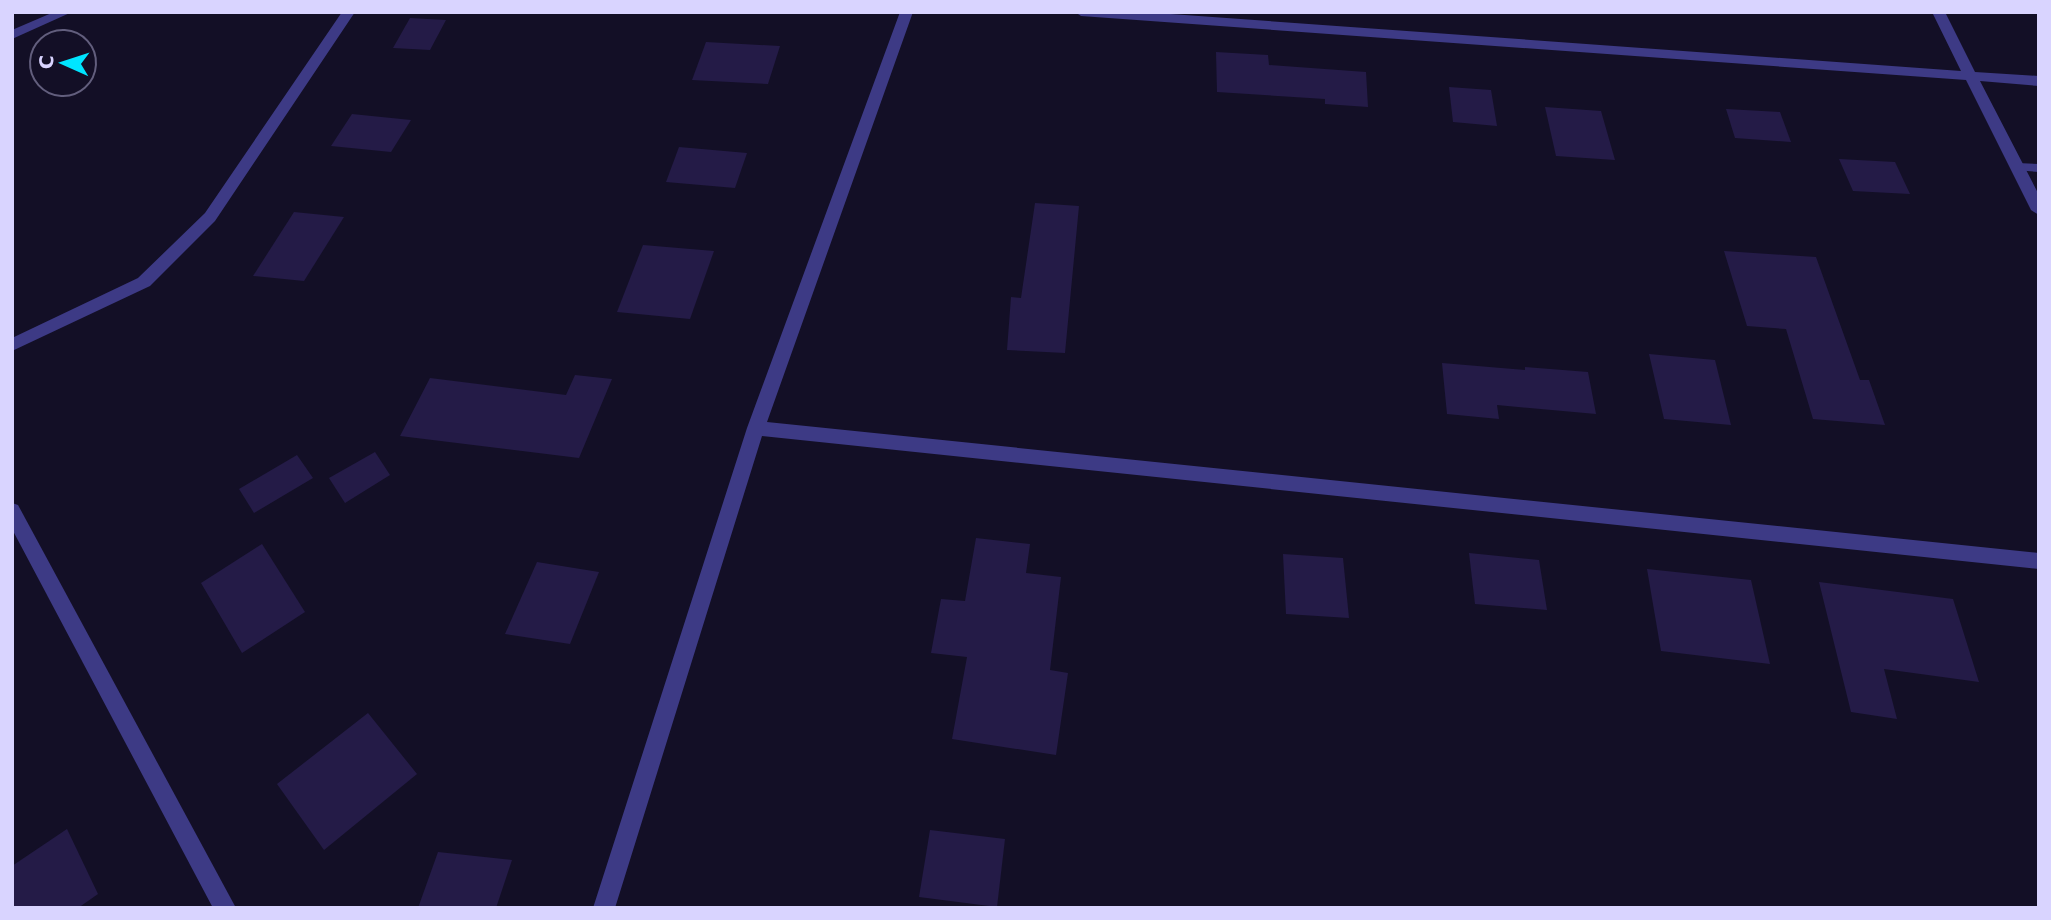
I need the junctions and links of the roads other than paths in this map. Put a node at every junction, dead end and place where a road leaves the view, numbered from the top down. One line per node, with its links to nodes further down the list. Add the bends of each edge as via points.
1 (66, 12): 6 (street)
2 (349, 12): 12 (street, via 210,217 144,282)
3 (907, 12): 13 (street)
4 (1081, 12): 7 (street)
5 (1938, 12): 7 (street)
6 (12, 35)
7 (1972, 77): 8 (street); 9 (street)
8 (2039, 81)
9 (2017, 167): 10 (lane); 11 (street)
10 (2039, 169)
11 (2039, 210)
12 (12, 345)
13 (756, 428): 15 (street); 17 (street)
14 (12, 511): 16 (street)
15 (2039, 561)
16 (225, 908)
17 (604, 908)

